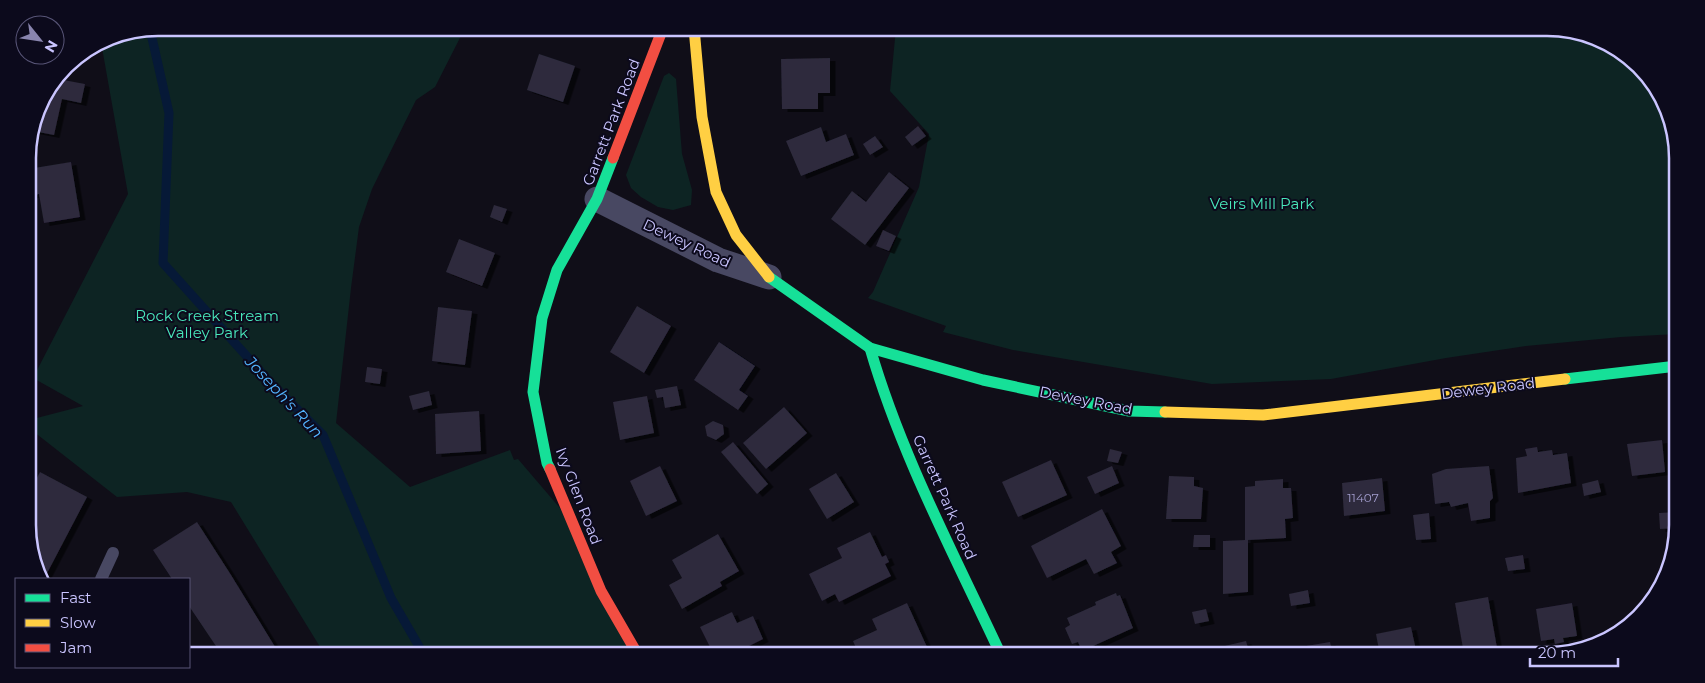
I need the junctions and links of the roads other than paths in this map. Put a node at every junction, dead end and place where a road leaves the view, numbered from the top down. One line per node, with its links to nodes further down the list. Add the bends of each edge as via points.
1 (660, 37): 3 (street, Garrett Park Road)
2 (695, 37): 4 (street, via 702,118 716,192 736,235)
3 (597, 199): 4 (street, Dewey Road, via 718,260); 10 (street, Ivy Glen Road, via 557,270 542,318 532,392 547,463 601,591)
4 (769, 277): 5 (street, Dewey Road)
5 (870, 348): 6 (street, Dewey Road, via 983,380 1129,411 1262,415); 9 (street, Garrett Park Road, via 910,461)
6 (1669, 367)
7 (113, 553): 8 (lane)
8 (101, 578)
9 (997, 646)
10 (633, 647)

